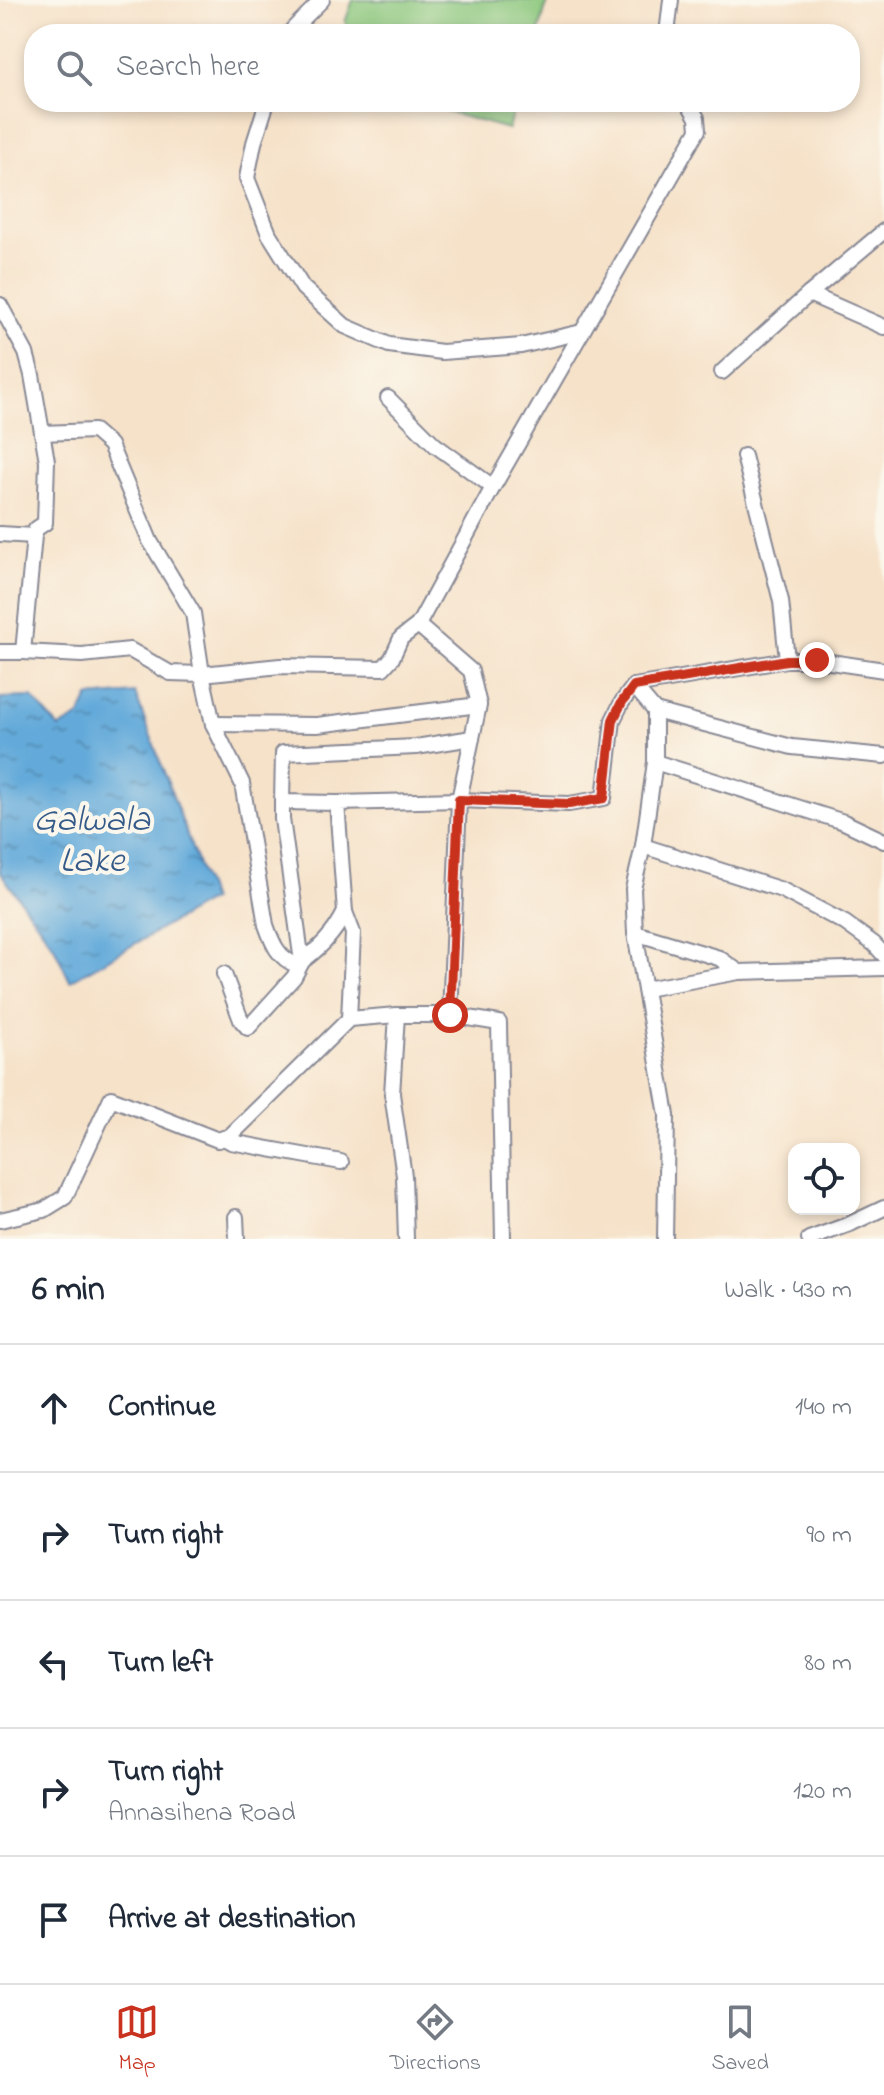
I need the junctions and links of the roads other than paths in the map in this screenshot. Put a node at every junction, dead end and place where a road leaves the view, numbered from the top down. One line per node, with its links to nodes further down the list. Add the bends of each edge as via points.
1 (322, 0): 3 (street)
2 (671, 0): 4 (street)
3 (298, 24)
4 (668, 24)
5 (264, 112): 11 (street, via 247,178 269,234 303,288 345,326 389,345 442,352 521,346)
6 (694, 112): 11 (street, via 698,130)
7 (884, 231): 8 (street)
8 (809, 294): 10 (street); 12 (street)
9 (0, 305): 14 (street, via 26,353)
10 (884, 327)
11 (582, 332): 16 (street)
12 (722, 372)
13 (388, 398): 16 (street, via 435,445)
14 (42, 433): 18 (street, via 47,461 45,523); 24 (street, via 94,431 110,445 150,541 193,613)
15 (744, 456): 22 (street, via 781,601)
16 (493, 487): 19 (street)
17 (0, 534): 18 (street)
18 (34, 536): 21 (street)
19 (418, 625): 24 (street, via 401,638 383,668 280,666); 26 (street, via 471,671)
20 (0, 652): 21 (street)
21 (23, 652): 24 (street, via 82,655 130,650 170,673)
22 (787, 660): 23 (street); 25 (street)
23 (884, 670)
24 (202, 674): 28 (street)
25 (634, 686): 27 (street); 32 (street, via 613,720 604,798 569,804)
26 (479, 705): 28 (street, via 317,725); 29 (street)
27 (655, 711): 30 (street, via 792,747); 31 (street)
28 (213, 724): 40 (street, via 242,783 266,925 287,962)
29 (472, 738): 32 (street); 33 (street, via 416,747 283,753)
30 (884, 756)
31 (655, 762): 35 (street, via 844,822); 36 (street)
32 (459, 800): 34 (street); 46 (street)
33 (282, 802): 34 (street); 40 (street)
34 (337, 803): 37 (street)
35 (884, 841)
36 (643, 846): 38 (street, via 633,889); 39 (street, via 782,890 845,923)
37 (345, 912): 40 (street, via 318,951); 47 (street, via 353,933)
38 (635, 933): 42 (street, via 719,958); 44 (street)
39 (884, 955)
40 (302, 962): 43 (street, via 248,1028)
41 (884, 968): 42 (street)
42 (739, 972): 44 (street)
43 (224, 974)
44 (645, 989): 56 (street, via 667,1115)
45 (397, 1015): 46 (street); 47 (street); 54 (street, via 392,1094 404,1176)
46 (450, 1015): 55 (street, via 499,1023)
47 (349, 1019): 48 (street)
48 (224, 1138): 49 (street); 52 (street, via 111,1098 65,1197 44,1210)
49 (341, 1162)
50 (884, 1208): 57 (street)
51 (236, 1217): 53 (street)
52 (0, 1220)
53 (237, 1239)
54 (406, 1239)
55 (503, 1239)
56 (665, 1239)
57 (809, 1239)

